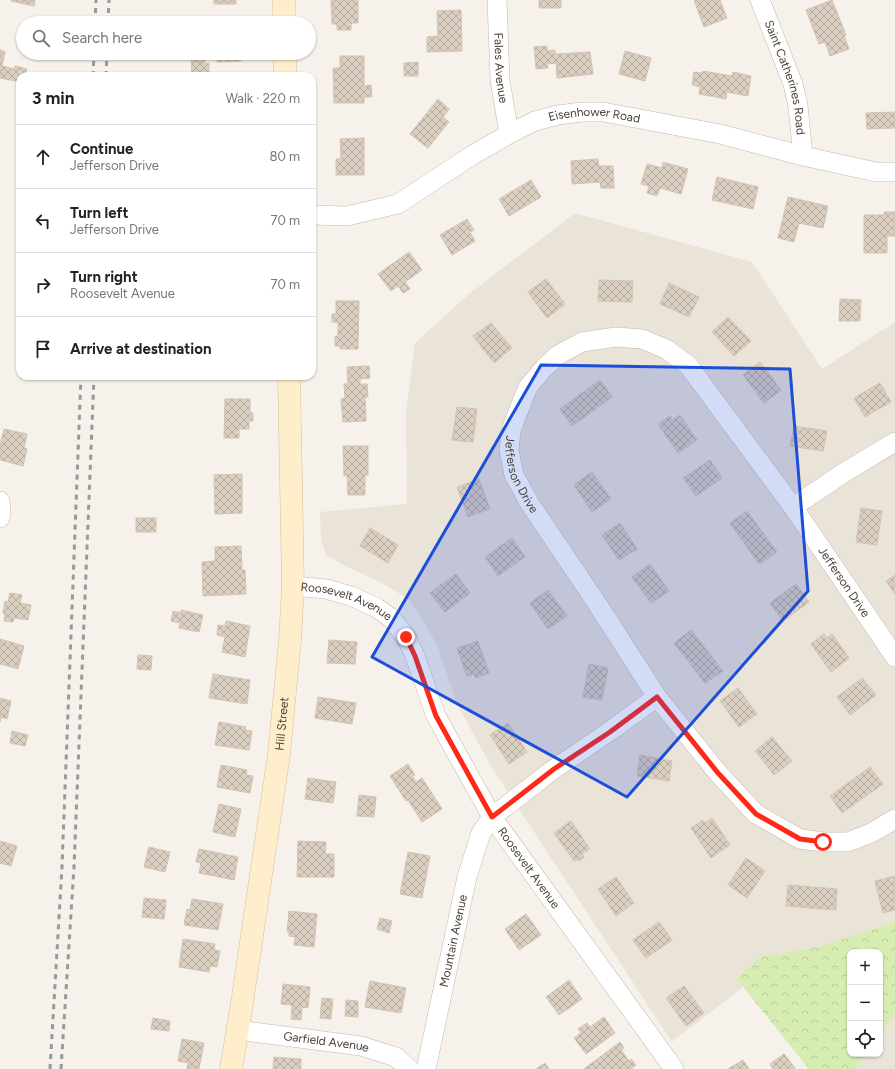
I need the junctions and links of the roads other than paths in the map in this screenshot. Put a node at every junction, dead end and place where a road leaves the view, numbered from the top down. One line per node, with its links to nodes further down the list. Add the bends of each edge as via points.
1 (284, 0): 4 (street)
2 (497, 0): 7 (street, Fales Avenue, via 500,80)
3 (760, 0): 8 (street, Saint Catherines Road, via 793,84)
4 (284, 16)
5 (285, 60): 6 (street)
6 (286, 72)
7 (509, 134): 8 (street, Eisenhower Road, via 558,115 603,112 720,134); 10 (street, Eisenhower Road, via 398,204 347,216)
8 (803, 156): 9 (street, Eisenhower Road, via 876,172)
9 (895, 172)
10 (316, 215)
11 (289, 380): 16 (street, Hill Street)
12 (895, 442): 14 (street)
13 (0, 501): 15 (street)
14 (793, 507): 17 (street, Jefferson Drive); 18 (street, Jefferson Drive, via 688,365 666,349 642,339 616,337 582,342 558,355 528,387 511,431 509,450 514,476)
15 (0, 518)
16 (293, 586): 19 (street, Roosevelt Avenue, via 326,589 352,596 391,618 406,637 436,716); 21 (street, Hill Street, via 279,754)
17 (895, 656)
18 (657, 697): 19 (street, via 554,769); 20 (street, Jefferson Drive, via 718,773 756,814 800,839 848,842 871,833)
19 (492, 817): 24 (street, Mountain Avenue, via 481,833 467,877); 25 (street, Roosevelt Avenue)
20 (895, 819)
21 (237, 1030): 22 (street, Hill Street); 23 (street, Garfield Avenue, via 361,1046 396,1057)
22 (231, 1069)
23 (409, 1069)
24 (426, 1069)
25 (674, 1069)

